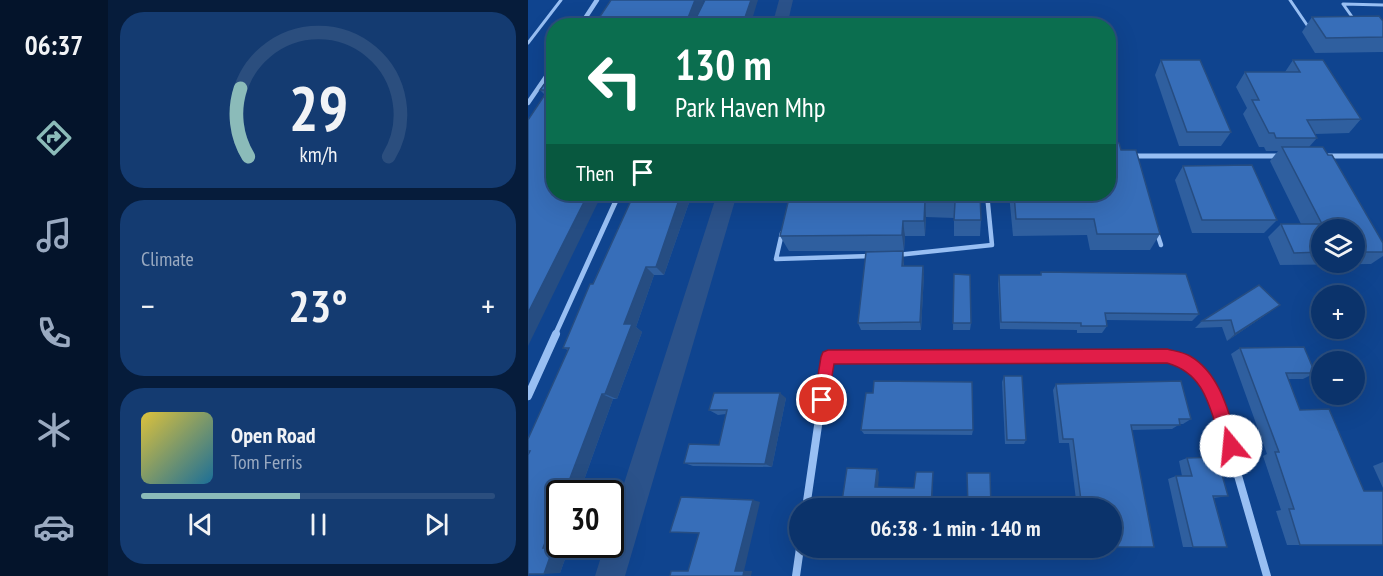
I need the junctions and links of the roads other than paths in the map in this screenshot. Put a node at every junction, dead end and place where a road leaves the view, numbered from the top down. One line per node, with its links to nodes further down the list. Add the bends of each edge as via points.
1 (561, 0): 5 (lane)
2 (597, 0): 6 (street)
3 (1290, 0): 8 (lane, via 1307,25)
4 (1383, 5): 9 (lane, via 1343,4 1358,25)
5 (547, 18)
6 (585, 18)
7 (546, 20): 10 (lane)
8 (1317, 25)
9 (1348, 25)
10 (528, 43)
11 (546, 77): 12 (street)
12 (528, 103)
13 (1126, 156): 14 (street)
14 (1135, 156): 15 (street); 18 (lane)
15 (1289, 156)
16 (1324, 156): 17 (street)
17 (1383, 156)
18 (1138, 167)
19 (616, 201): 26 (street)
20 (988, 201): 25 (lane, via 992,245)
21 (1154, 223): 23 (lane)
22 (783, 226): 24 (lane, via 776,259)
23 (1161, 245)
24 (881, 256)
25 (893, 256)
26 (528, 396)
27 (807, 498): 30 (street, via 828,357 1167,356 1185,361 1202,376 1215,396)
28 (799, 558): 29 (street)
29 (796, 576)
30 (1267, 576)

